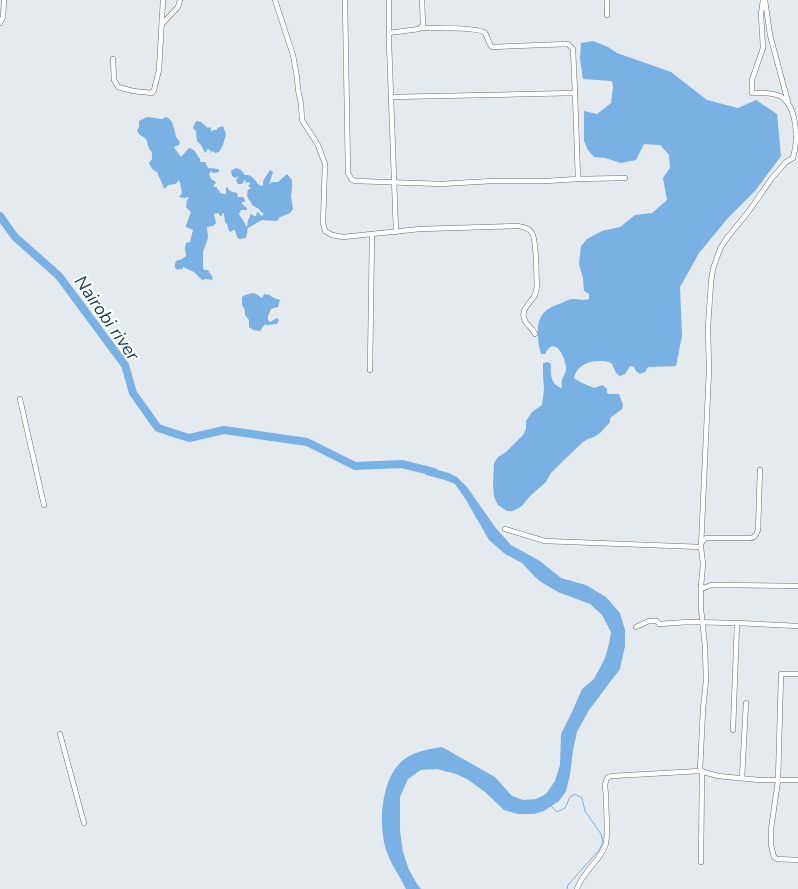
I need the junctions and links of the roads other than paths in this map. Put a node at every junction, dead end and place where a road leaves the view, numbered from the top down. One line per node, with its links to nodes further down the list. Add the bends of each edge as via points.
1 (4, 0): 11 (street)
2 (163, 0): 12 (street)
3 (180, 0): 12 (street, via 178,7)
4 (275, 0): 23 (street, via 293,55 302,120 318,145 325,164 324,227 328,234 343,237)
5 (345, 0): 21 (street, via 348,173 356,181)
6 (389, 0): 14 (street)
7 (422, 0): 13 (street)
8 (607, 0): 10 (street)
9 (764, 0): 18 (street); 18 (street, via 761,14 763,48 752,80 752,93 775,95)
10 (607, 15)
11 (0, 23)
12 (162, 24): 15 (street, via 159,70 152,93 118,87 114,80)
13 (421, 28): 14 (street); 16 (street, via 483,31 492,47 568,44 573,49)
14 (389, 33): 17 (street)
15 (113, 59)
16 (575, 93): 17 (street); 20 (street)
17 (391, 97): 21 (street)
18 (788, 102): 30 (street, via 796,130 792,158 772,178 720,248 711,282)
19 (625, 178): 20 (street)
20 (578, 179): 21 (street)
21 (395, 183): 22 (street)
22 (396, 232): 23 (street); 24 (street, via 508,226 528,229 535,242 537,287 524,317)
23 (372, 234): 25 (street)
24 (535, 334)
25 (370, 370)
26 (20, 399): 28 (street)
27 (760, 470): 30 (street, via 756,535 753,538 706,538)
28 (44, 505)
29 (505, 529): 30 (street, via 545,541)
30 (701, 545): 31 (street)
31 (702, 586): 32 (street); 33 (street)
32 (798, 586)
33 (702, 623): 34 (street); 35 (street, via 659,624 649,621); 41 (street, via 706,681)
34 (737, 624): 36 (street); 39 (street)
35 (636, 626)
36 (798, 626)
37 (798, 674): 43 (street, via 781,674)
38 (746, 703): 42 (street)
39 (733, 730)
40 (60, 734): 45 (street)
41 (701, 771): 42 (street); 47 (street); 48 (street, via 608,777 605,781 606,844)
42 (742, 778): 43 (street)
43 (778, 780): 44 (street); 46 (street, via 772,818 772,853 776,859)
44 (798, 780)
45 (84, 823)
46 (798, 860)
47 (700, 862)
48 (577, 889)

